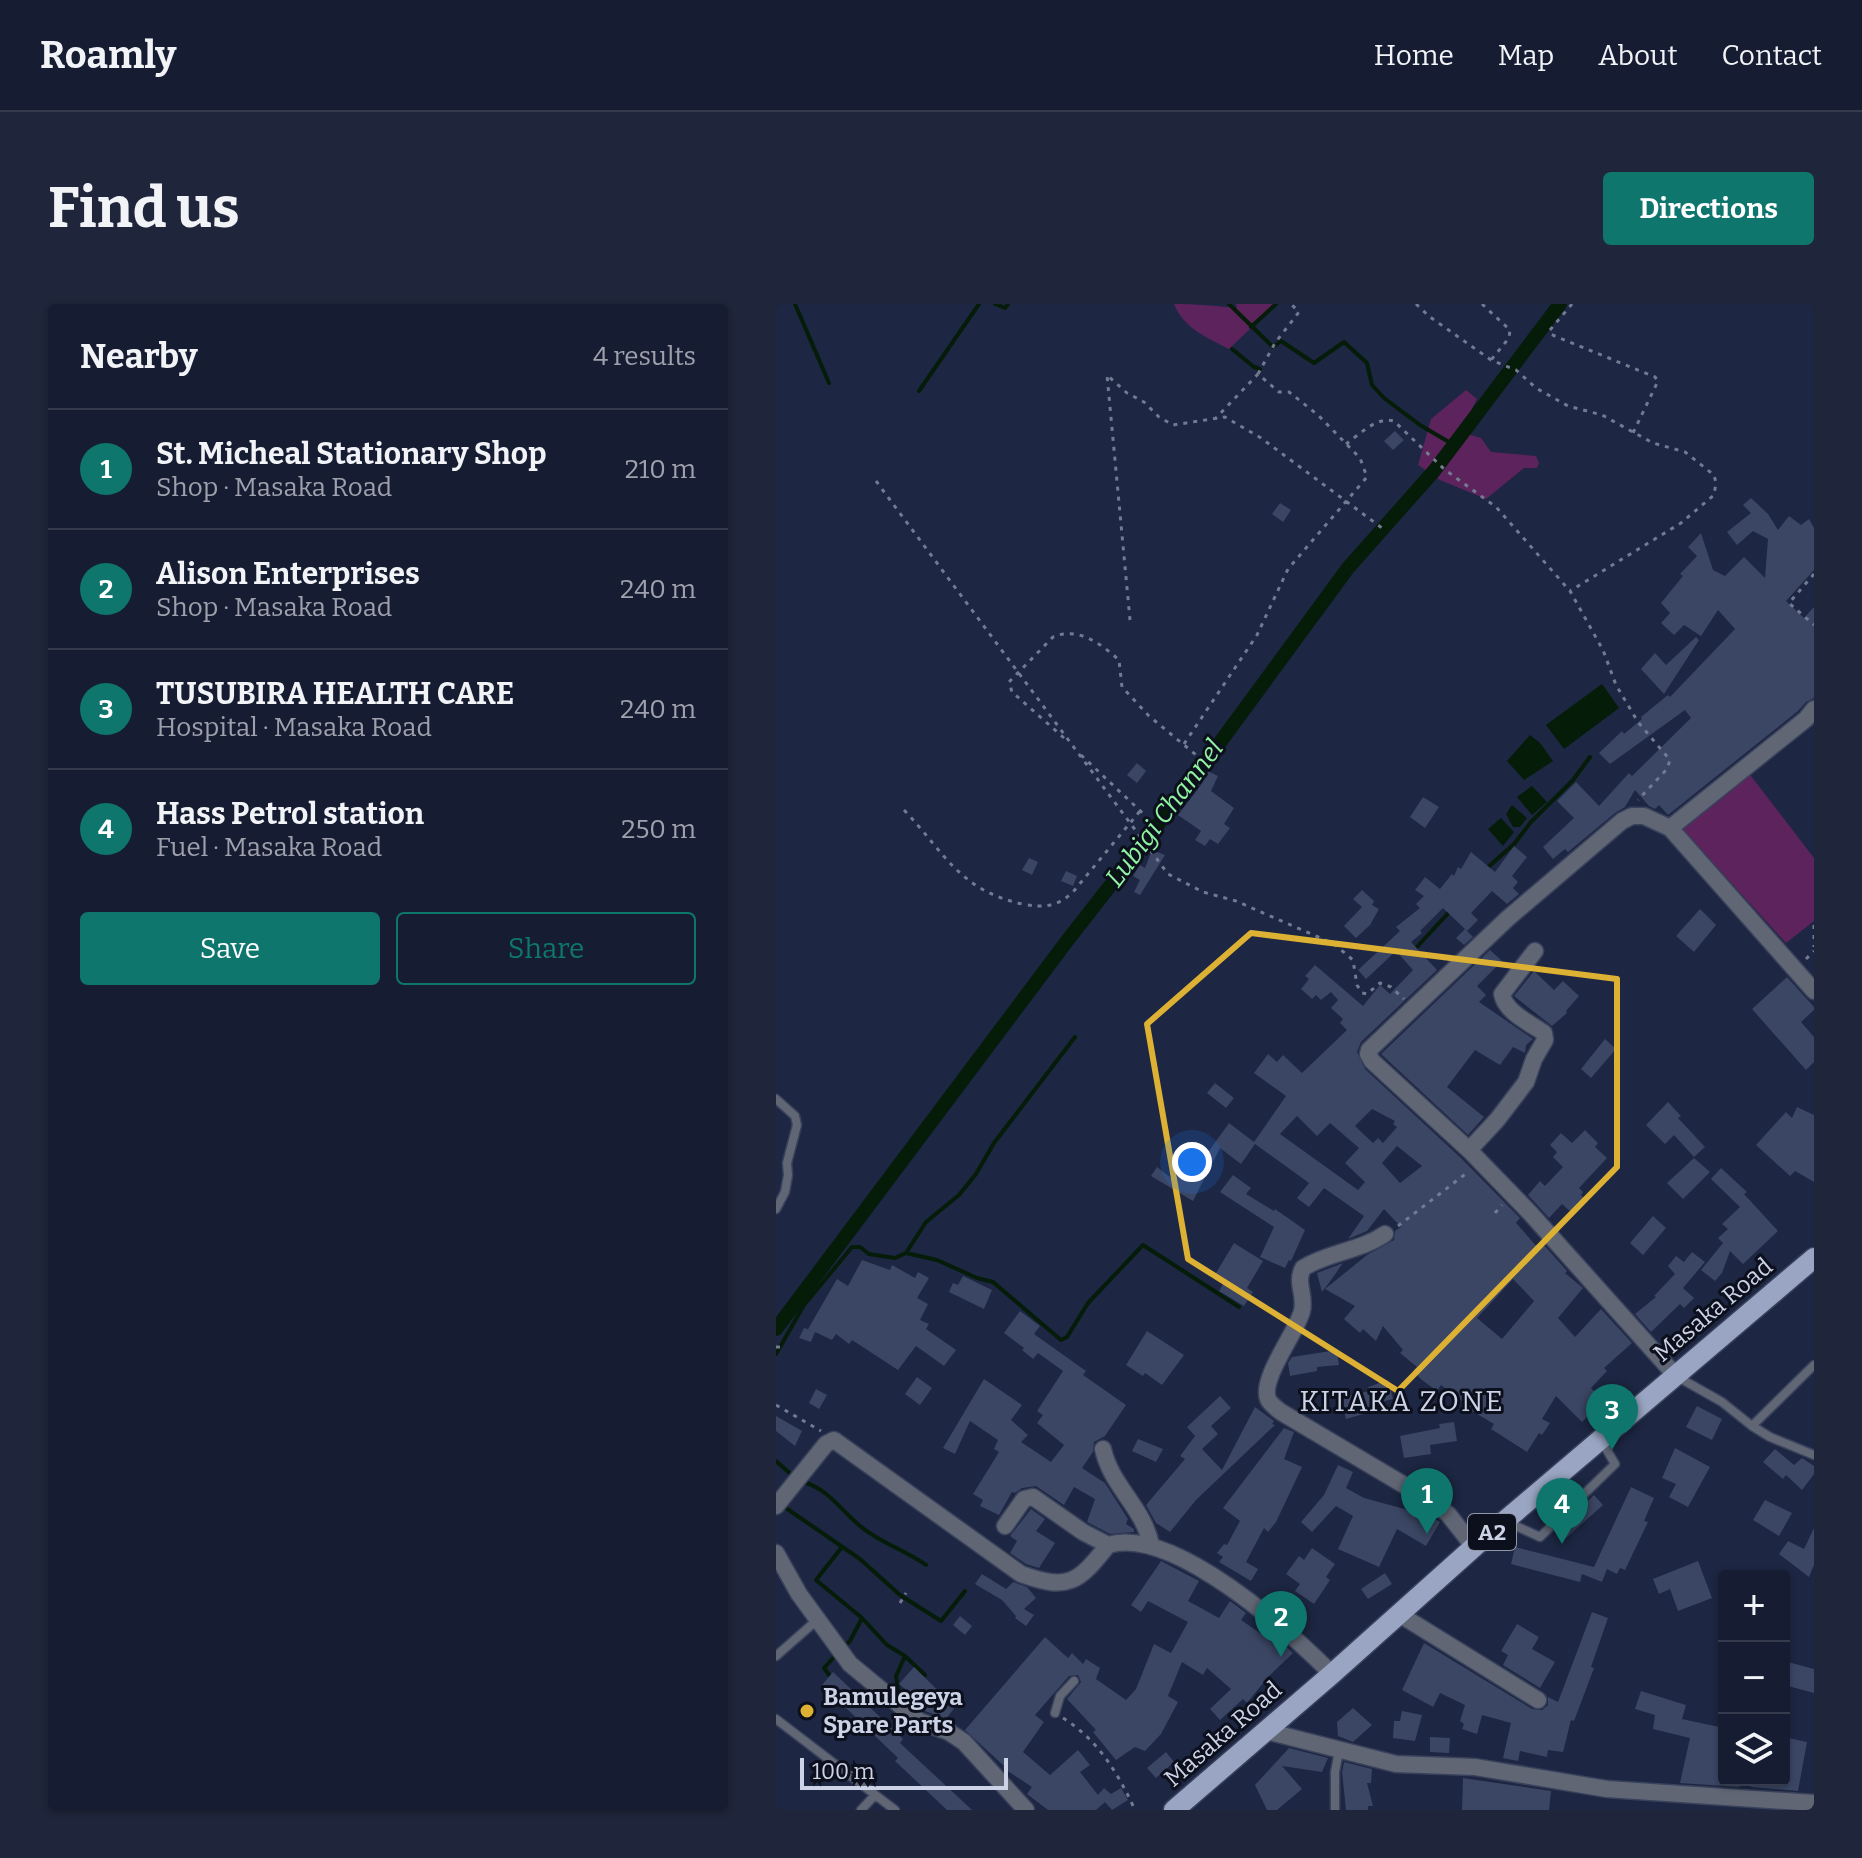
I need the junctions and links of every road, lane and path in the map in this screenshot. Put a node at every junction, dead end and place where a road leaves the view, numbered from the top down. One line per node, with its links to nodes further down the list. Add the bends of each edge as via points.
1 (1291, 304): 6 (path, via 1299,312)
2 (1416, 304): 5 (path)
3 (1482, 304): 5 (path, via 1510,330)
4 (1572, 304): 8 (path, via 1550,334 1658,381)
5 (1491, 360): 8 (path, via 1516,370 1568,406 1602,415)
6 (1258, 374): 7 (path); 9 (path, via 1318,415)
7 (1216, 418): 11 (path, via 1225,417 1261,438); 15 (path, via 1173,425 1107,375)
8 (1633, 433): 14 (path, via 1696,459 1714,475 1714,495 1681,523)
9 (1346, 444): 11 (path, via 1360,458 1367,477); 14 (path, via 1385,418 1394,421 1444,469 1496,507)
10 (876, 481): 30 (path, via 1168,874 1334,944 1353,960 1362,993 1385,984)
11 (1346, 502): 12 (path); 18 (path, via 1288,569 1257,635)
12 (1382, 528)
13 (1814, 574): 16 (path, via 1789,603)
14 (1570, 591): 22 (path, via 1616,685 1670,760 1637,801)
15 (1130, 620)
16 (1814, 625)
17 (1814, 709): 24 (street)
18 (1184, 744): 19 (path); 21 (path, via 1122,687 1119,660 1085,637 1053,637 1009,682 1012,692)
19 (1201, 759)
20 (904, 810): 21 (path, via 967,881 999,898 1042,907 1062,902 1073,892)
21 (1140, 811): 23 (path)
22 (1638, 815): 24 (street); 30 (street, via 1610,831)
23 (1151, 821)
24 (1670, 828): 29 (street)
25 (1814, 925): 26 (path)
26 (1814, 949): 28 (path)
27 (1535, 951): 32 (street, via 1502,994 1507,1007 1546,1037 1526,1082)
28 (1806, 959)
29 (1814, 991)
30 (1413, 1007): 32 (street, via 1368,1057)
31 (776, 1099): 33 (lane, via 795,1116 797,1125 785,1192)
32 (1475, 1156): 34 (path, via 1448,1190); 39 (street)
33 (776, 1209)
34 (1385, 1234): 51 (street, via 1303,1268 1303,1308 1271,1377 1268,1400 1431,1501)
35 (1814, 1258): 39 (main road, Masaka Road / A2)
36 (776, 1347): 37 (path)
37 (784, 1347)
38 (1814, 1365): 41 (lane)
39 (1676, 1376): 41 (lane); 42 (main road, Masaka Road / A2)
40 (776, 1405): 43 (path)
41 (1752, 1426): 45 (lane)
42 (1601, 1439): 47 (main road, Masaka Road / A2); 47 (lane, via 1615,1464 1540,1537)
43 (834, 1440): 46 (street); 49 (street, via 1021,1574 1072,1581)
44 (1103, 1449): 50 (street, via 1106,1466 1142,1520)
45 (1814, 1455)
46 (776, 1506)
47 (1504, 1521): 51 (main road, Masaka Road / A2)
48 (1005, 1526): 49 (street, via 1024,1499 1033,1497)
49 (1108, 1545): 50 (street)
50 (1151, 1545): 58 (street, via 1187,1561 1264,1613)
51 (1474, 1547): 55 (main road, Masaka Road / A2)
52 (776, 1553): 56 (street)
53 (906, 1593): 54 (path)
54 (900, 1603)
55 (1399, 1614): 58 (main road, Masaka Road / A2); 60 (street)
56 (818, 1619): 57 (lane); 69 (street, via 850,1664 919,1721 964,1742)
57 (776, 1656)
58 (1332, 1674): 63 (main road, Masaka Road / A2)
59 (1074, 1681): 61 (lane, via 1060,1696)
60 (1538, 1700)
61 (1055, 1713): 70 (path, via 1080,1729 1108,1760)
62 (776, 1719): 65 (lane)
63 (1266, 1731): 64 (street); 71 (main road, Masaka Road / A2)
64 (1339, 1751): 66 (street, via 1396,1764 1475,1767 1607,1789); 72 (lane)
65 (875, 1795): 67 (lane); 68 (lane)
66 (1814, 1803)
67 (861, 1810)
68 (895, 1810)
69 (1026, 1810)
70 (1135, 1810)
71 (1174, 1810)
72 (1335, 1810)

